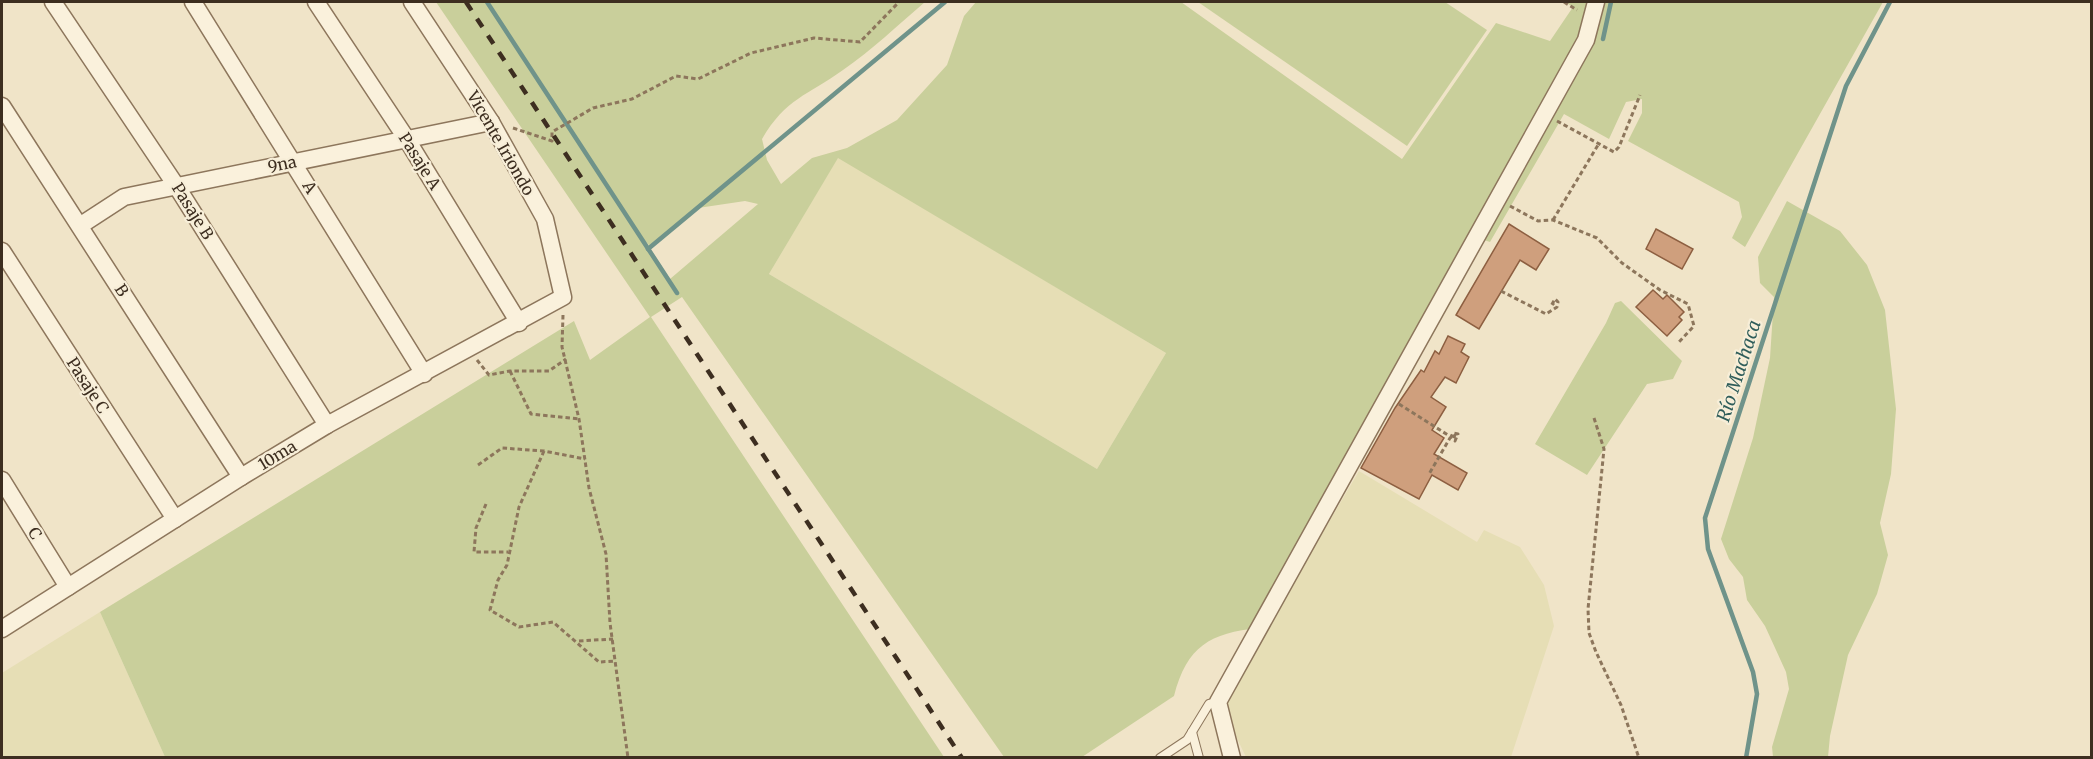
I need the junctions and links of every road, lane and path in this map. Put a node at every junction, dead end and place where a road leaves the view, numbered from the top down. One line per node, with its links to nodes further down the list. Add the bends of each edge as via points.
1 (53, 2): 14 (street, Pasaje B)
2 (193, 2): 13 (street, A)
3 (316, 2): 11 (street, Pasaje A)
4 (412, 2): 10 (street, Vicente Iriondo)
5 (899, 2): 10 (path, via 860,42 814,38 751,53 698,79 676,76 632,99 593,108 552,132 552,141)
6 (1596, 2): 9 (street, via 1586,40)
7 (1640, 95): 12 (path, via 1619,147 1614,152)
8 (2, 106): 17 (street, B)
9 (1545, 114): 12 (path); 15 (street)
10 (491, 122): 11 (street, 9na); 20 (street, Vicente Iriondo, via 545,219)
11 (406, 138): 13 (street, 9na); 22 (street, Pasaje A)
12 (1598, 145): 16 (path)
13 (294, 161): 14 (street, 9na); 27 (street, A)
14 (177, 187): 17 (street, 9na, via 124,197); 31 (street, Pasaje B)
15 (1498, 199): 16 (path, via 1538,221); 28 (street)
16 (1553, 220): 23 (path, via 1597,238 1622,263 1688,304 1694,326)
17 (81, 225): 36 (street, B)
18 (2, 251): 39 (street, Pasaje C)
19 (1501, 291): 21 (path, via 1546,314 1557,307 1554,299 1551,306)
20 (563, 297): 22 (street, 10ma); 25 (path, via 562,347)
21 (1554, 303)
22 (519, 323): 24 (street, 10ma)
23 (1678, 343)
24 (468, 350): 26 (path, via 489,375); 27 (street, 10ma)
25 (566, 359): 26 (path, via 549,371); 30 (path)
26 (510, 371): 30 (path, via 531,414)
27 (424, 374): 31 (street, 10ma)
28 (1388, 397): 35 (path, via 1451,437 1454,433 1458,434 1455,441 1455,435 1450,438); 46 (street)
29 (1594, 418): 52 (path, via 1604,449 1589,633)
30 (579, 419): 33 (path)
31 (327, 425): 36 (street, 10ma)
32 (544, 451): 33 (path); 34 (path, via 502,448); 40 (path, via 519,507)
33 (585, 459): 43 (path, via 606,554)
34 (478, 465)
35 (1430, 474)
36 (241, 477): 39 (street, 10ma)
37 (2, 480): 41 (street, C)
38 (486, 504): 40 (path, via 476,528 474,552)
39 (175, 519): 41 (street, 10ma)
40 (508, 552): 44 (path, via 490,610 519,627 553,622)
41 (68, 587): 42 (street, 10ma)
42 (2, 629)
43 (613, 639): 44 (path); 45 (path)
44 (577, 641): 45 (path, via 599,662)
45 (616, 661): 48 (path)
46 (1218, 702): 47 (lane, via 1209,704); 51 (street)
47 (1192, 732): 49 (lane, via 1187,740); 50 (lane)
48 (628, 758)
49 (1160, 758)
50 (1198, 758)
51 (1232, 758)
52 (1640, 758)

